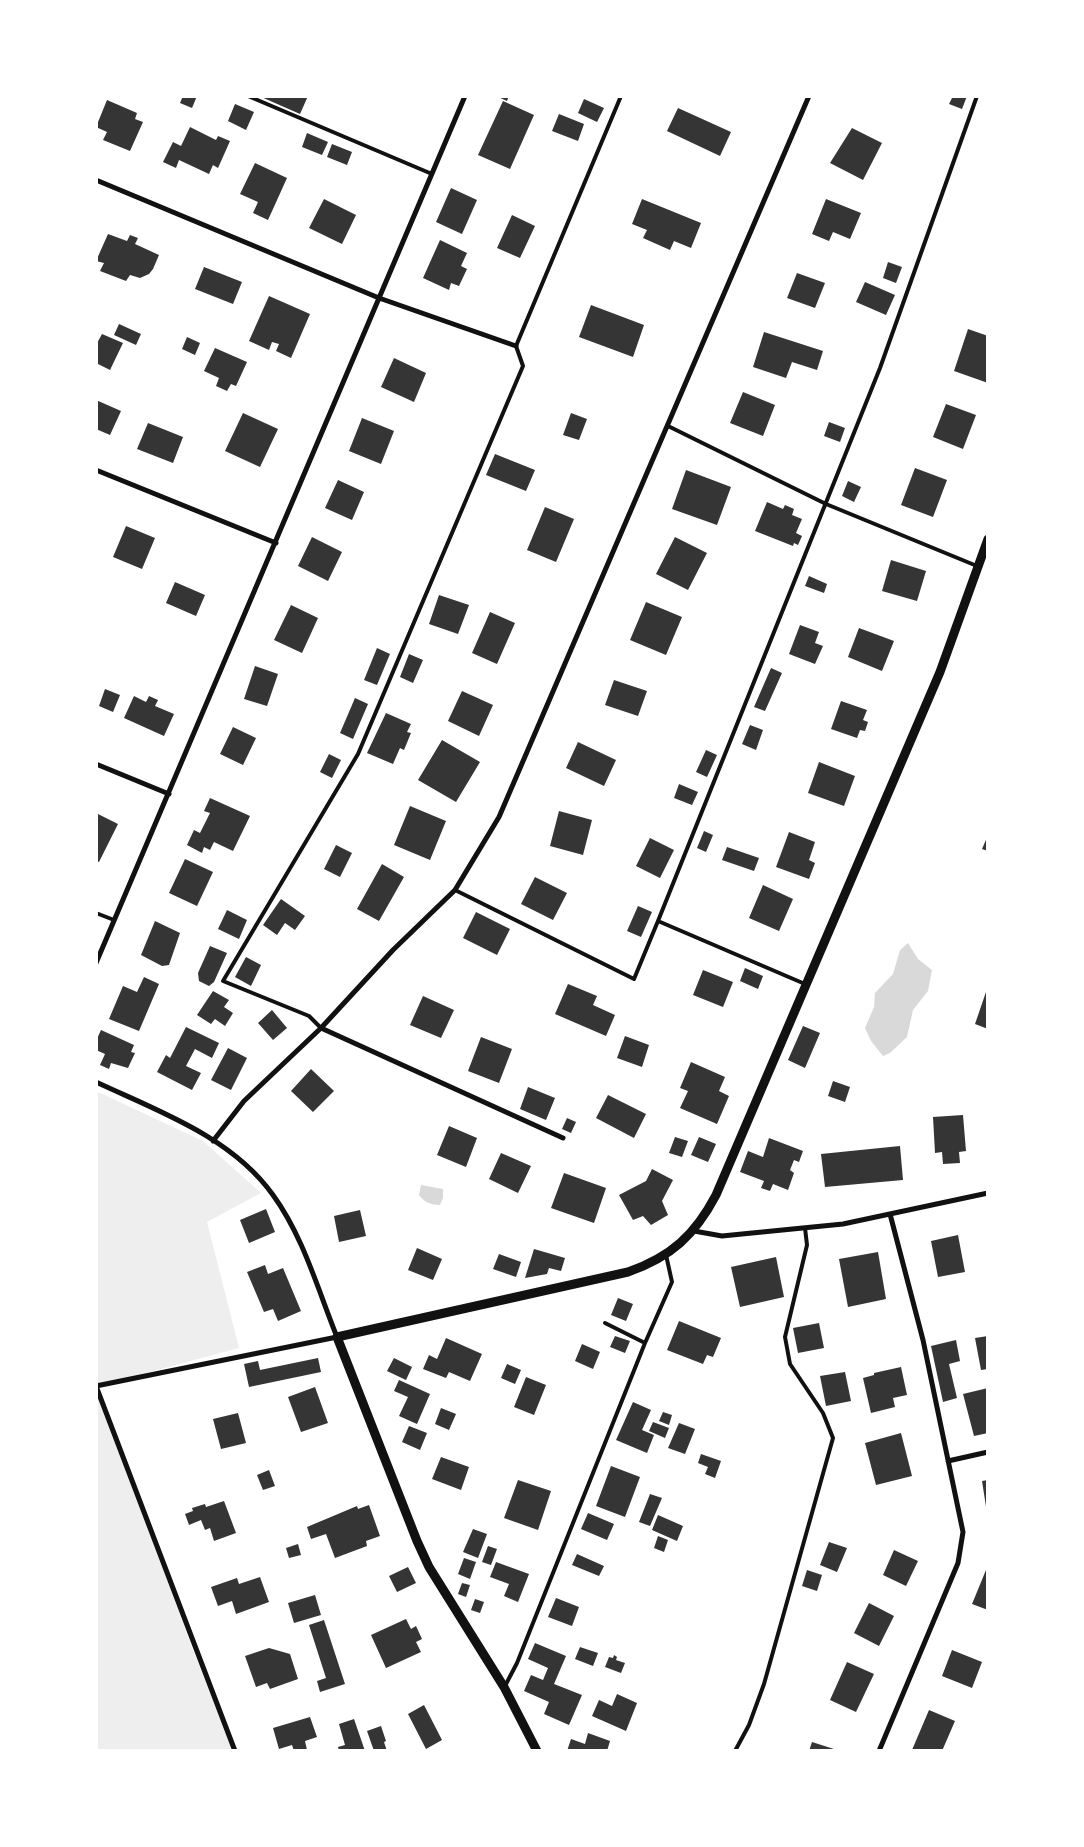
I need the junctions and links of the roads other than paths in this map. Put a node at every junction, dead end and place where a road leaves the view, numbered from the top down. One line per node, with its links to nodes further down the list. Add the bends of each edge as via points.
1 (248, 96): 6 (lane)
2 (465, 96): 6 (street)
3 (621, 96): 9 (lane)
4 (809, 96): 10 (street)
5 (977, 96): 12 (lane, via 880,368)
6 (432, 174): 8 (street)
7 (96, 180): 8 (street)
8 (379, 298): 9 (street); 14 (street)
9 (516, 346): 24 (lane, via 523,366 358,754 223,981 309,1016)
10 (668, 426): 12 (lane); 18 (street, via 498,817)
11 (96, 470): 14 (street)
12 (826, 504): 15 (lane); 21 (lane)
13 (988, 538): 15 (street)
14 (276, 543): 17 (street)
15 (978, 566): 23 (street, via 940,672)
16 (96, 764): 17 (street)
17 (170, 794): 20 (street)
18 (455, 890): 21 (lane, via 634,979); 24 (street)
19 (96, 912): 20 (lane)
20 (114, 920): 22 (street)
21 (658, 921): 23 (lane)
22 (96, 963)
23 (806, 984): 31 (street, via 716,1195)
24 (321, 1028): 26 (street); 27 (street, via 244,1101)
25 (96, 1082): 27 (street, via 192,1127)
26 (562, 1138)
27 (213, 1141): 34 (street, via 257,1175 274,1196 293,1229)
28 (988, 1193): 29 (street)
29 (890, 1214): 30 (street); 38 (street)
30 (805, 1228): 31 (street, via 722,1236); 42 (lane, via 807,1245 785,1337 790,1364 823,1413 832,1438 764,1684)
31 (694, 1231): 32 (street)
32 (666, 1255): 34 (street, via 649,1265 611,1276); 35 (lane, via 672,1282)
33 (605, 1323): 35 (lane)
34 (337, 1336): 36 (street); 39 (street, via 417,1541)
35 (645, 1343): 39 (lane, via 518,1663)
36 (96, 1386): 40 (street)
37 (988, 1452): 38 (street)
38 (948, 1462): 43 (street, via 963,1532 958,1563)
39 (504, 1687): 41 (street)
40 (235, 1751)
41 (537, 1751)
42 (735, 1751)
43 (879, 1751)

